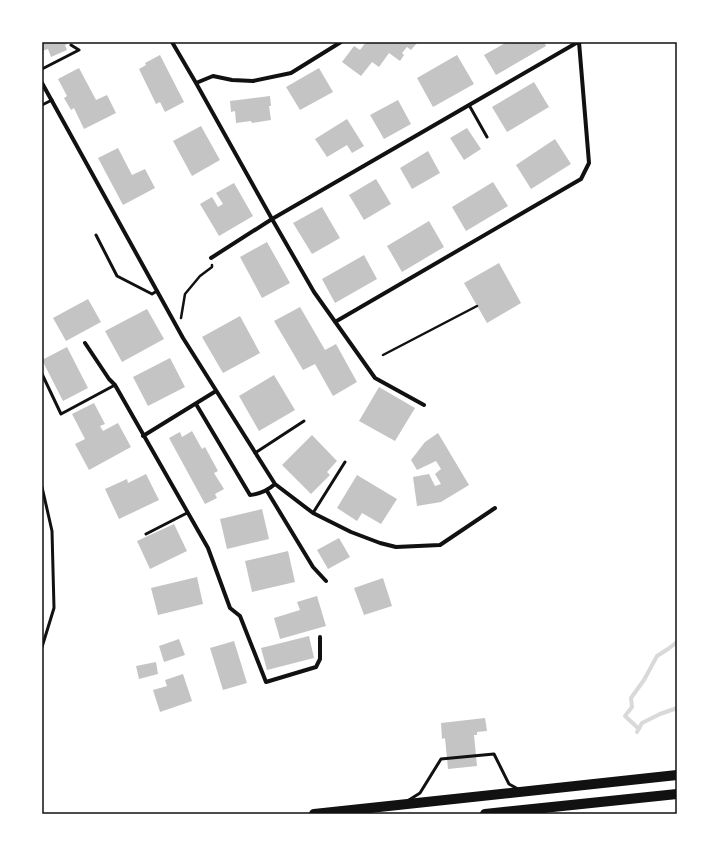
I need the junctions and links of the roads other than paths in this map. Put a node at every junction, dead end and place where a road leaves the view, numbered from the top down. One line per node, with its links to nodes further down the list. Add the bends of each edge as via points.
1 (172, 42): 7 (street)
2 (341, 42): 7 (street, via 291,73 253,81 212,76)
3 (579, 42): 10 (street); 16 (street, via 589,163 582,180)
4 (71, 45): 5 (lane, via 79,50)
5 (42, 69)
6 (42, 83): 8 (street)
7 (196, 83): 12 (street)
8 (52, 100): 9 (lane); 15 (street)
9 (42, 105)
10 (469, 105): 11 (lane); 12 (street)
11 (487, 136)
12 (272, 220): 14 (street); 16 (street, via 314,292)
13 (96, 235): 15 (lane, via 117,276 152,294)
14 (211, 258)
15 (157, 291): 20 (street)
16 (335, 322): 22 (street, via 375,378)
17 (85, 342): 19 (street)
18 (42, 374): 19 (lane, via 61,414)
19 (115, 386): 24 (street)
20 (216, 391): 21 (street); 25 (street)
21 (196, 404): 24 (street); 29 (street, via 250,495)
22 (424, 405)
23 (304, 421): 25 (lane)
24 (143, 436): 31 (street)
25 (255, 453): 27 (street)
26 (345, 462): 32 (lane)
27 (274, 484): 29 (street); 32 (street)
28 (42, 487): 36 (lane, via 52,531 54,608)
29 (267, 491): 34 (street, via 313,567)
30 (495, 508): 32 (street, via 440,545 396,547 351,532)
31 (187, 513): 33 (lane); 35 (street, via 208,548 230,608 240,616 266,682 316,667 320,659)
32 (313, 513)
33 (146, 534)
34 (326, 581)
35 (320, 637)
36 (42, 647)
37 (677, 775): 38 (main road)
38 (521, 791): 40 (main road); 40 (lane, via 509,784 494,754 441,759 420,793)
39 (677, 794): 42 (main road)
40 (402, 804): 41 (main road)
41 (314, 814)
42 (485, 814)

